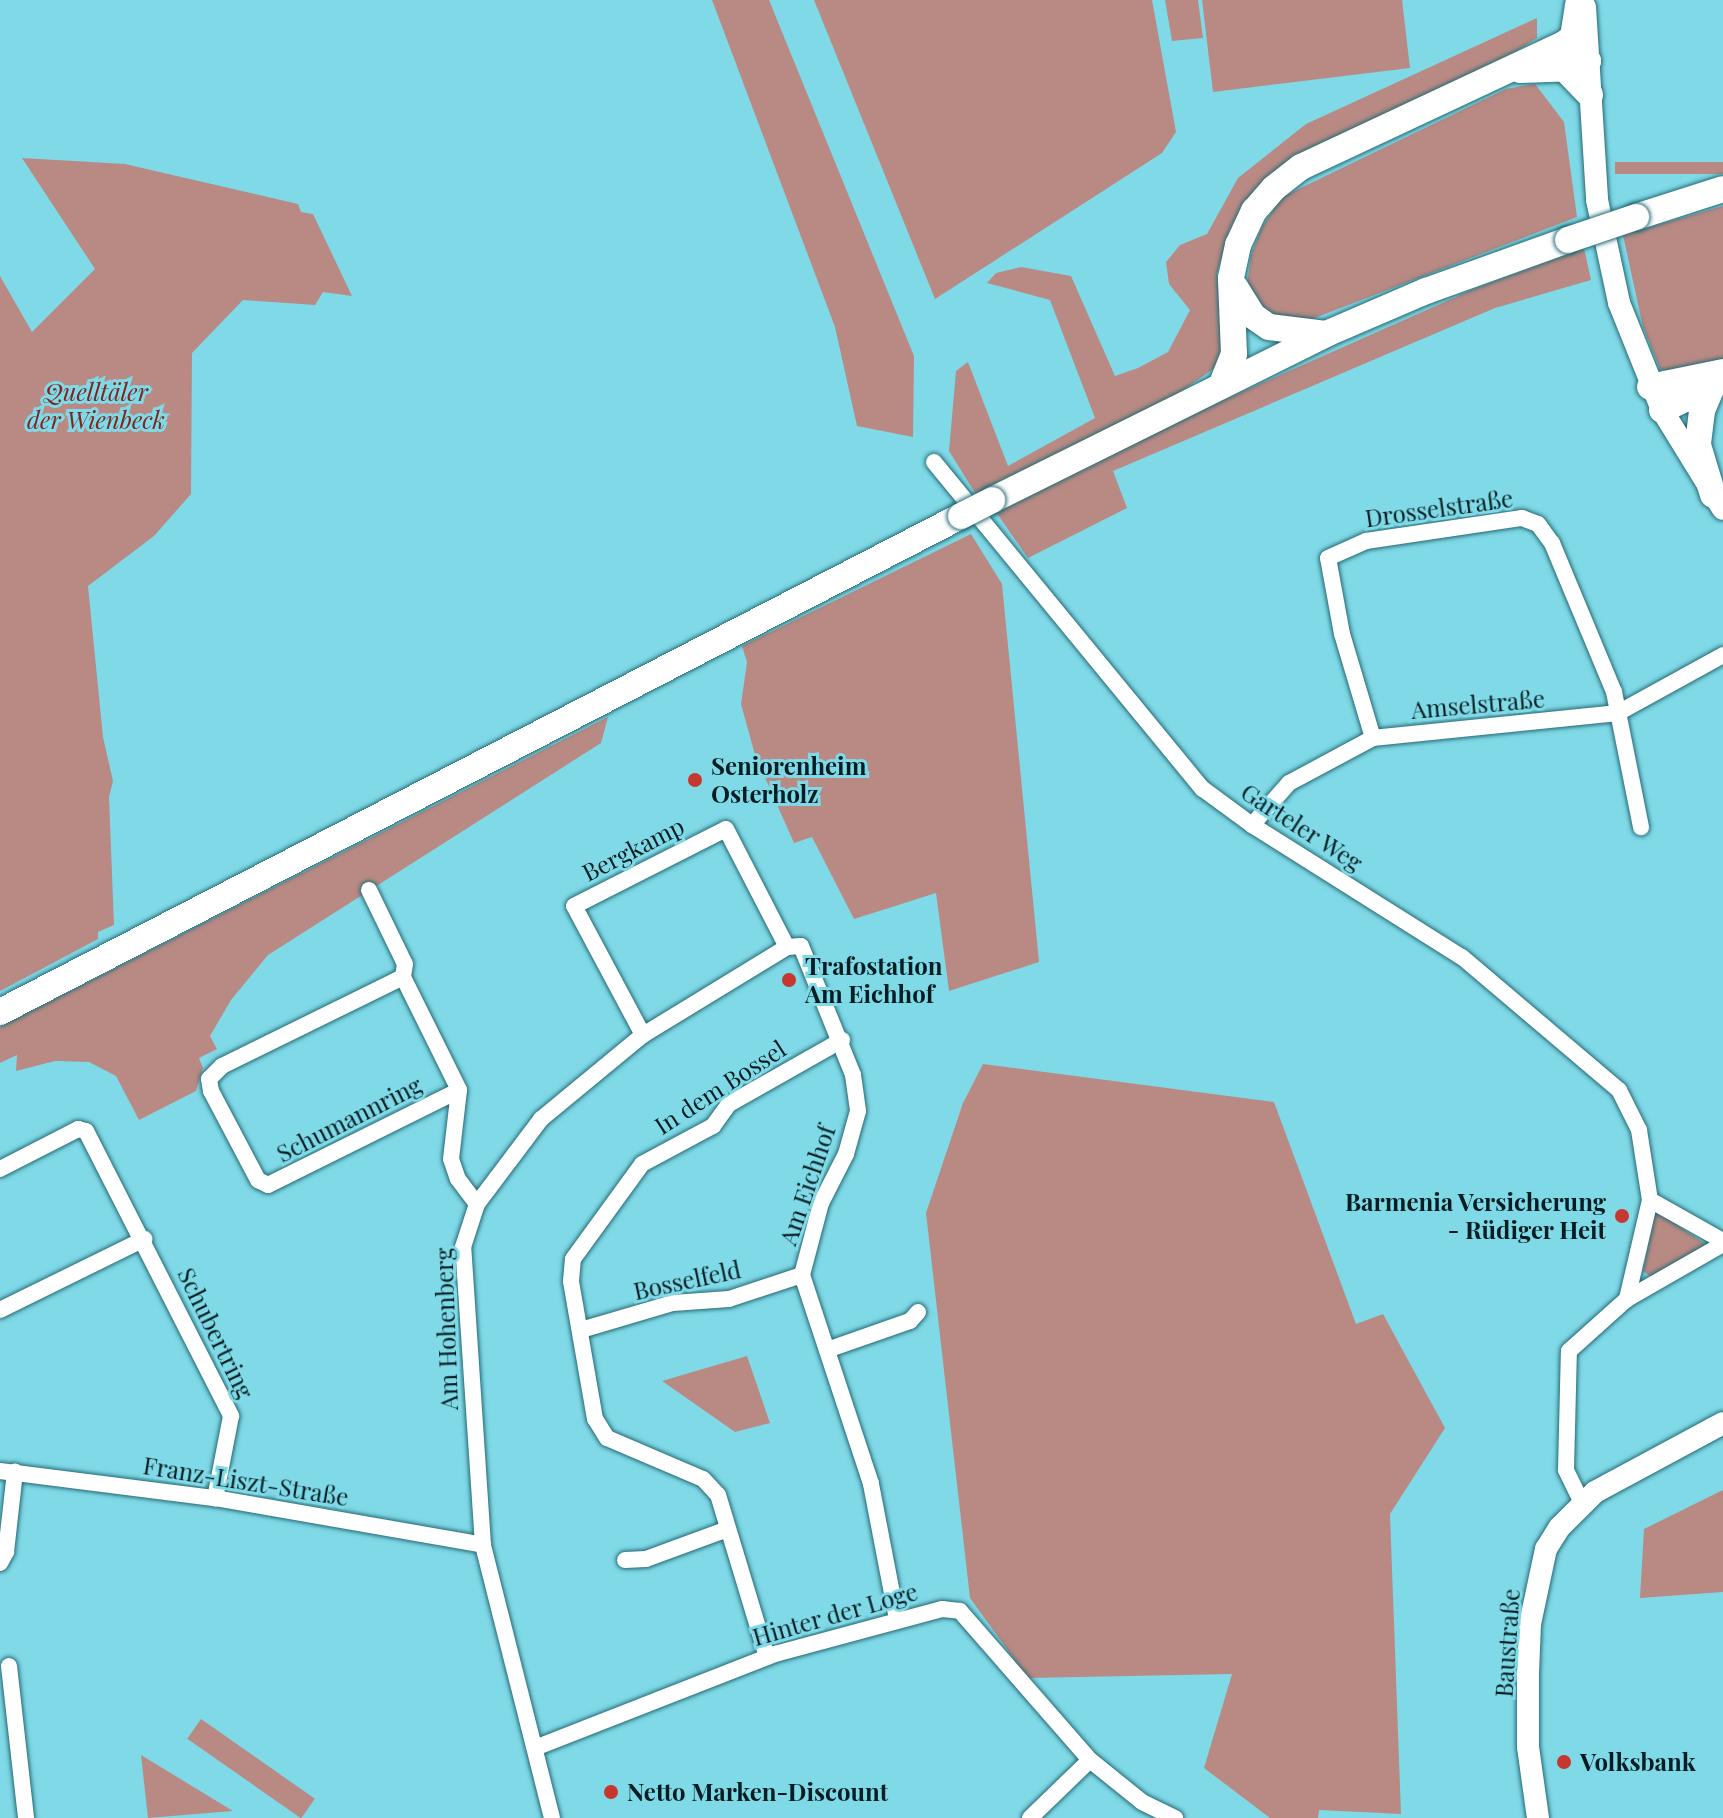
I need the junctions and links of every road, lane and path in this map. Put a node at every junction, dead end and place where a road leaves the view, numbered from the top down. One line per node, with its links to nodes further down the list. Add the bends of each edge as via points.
1 (1582, 0): 2 (main road)
2 (1572, 58): 3 (main road); 5 (main road, via 1508,70 1301,167 1254,211)
3 (1590, 95): 9 (street, via 1603,239 1619,303)
4 (1723, 189): 6 (main road, bridge, via 1426,291)
5 (1231, 278): 6 (main road, via 1242,302 1269,327); 8 (main road, via 1234,354)
6 (1326, 334): 8 (main road)
7 (1719, 380): 9 (main road); 11 (main road, via 1702,411 1698,445)
8 (1221, 386): 20 (main road, bridge)
9 (1656, 398): 11 (street)
10 (934, 462): 15 (street, Garteler Weg, via 1203,789)
11 (1718, 502)
12 (1723, 655): 13 (street, Amselstraße)
13 (1618, 713): 14 (street, Amselstraße); 14 (street, Drosselstraße, via 1552,543 1538,524 1522,518 1366,541 1328,558 1342,634); 16 (street)
14 (1373, 738): 15 (street, Amselstraße, via 1289,783)
15 (1252, 825): 25 (street, Garteler Weg, via 1462,957 1612,1082 1639,1130)
16 (1641, 827)
17 (369, 890): 19 (street, Schumannring, via 405,964)
18 (794, 947): 21 (street, Am Hohenberg); 21 (street, Bergkamp, via 726,829 574,906); 22 (street, Am Eichhof)
19 (403, 977): 23 (street, Schumannring); 23 (street, Schumannring, via 222,1066 209,1079 211,1091 258,1180 268,1185)
20 (0, 1012)
21 (643, 1035): 26 (street, Am Hohenberg, via 541,1119)
22 (842, 1040): 29 (street, Am Eichhof, via 858,1111 846,1154 821,1203); 33 (street, In dem Bossel, via 729,1104 713,1126 642,1164 573,1259)
23 (459, 1090): 26 (street, Schumannring, via 451,1159)
24 (0, 1169): 27 (street, Schubertring, via 78,1129 86,1131)
25 (1650, 1200): 28 (street); 30 (street, Garteler Weg)
26 (477, 1204): 40 (street, Am Hohenberg, via 463,1247)
27 (144, 1239): 31 (street); 37 (street, Schubertring, via 231,1416)
28 (1723, 1243): 30 (street)
29 (802, 1275): 33 (street, Bosselfeld, via 729,1299 673,1303); 34 (street, Am Eichhof)
30 (1627, 1299): 38 (street, via 1569,1351 1566,1470)
31 (0, 1310)
32 (918, 1312): 34 (street, via 910,1321)
33 (581, 1330): 39 (street, In dem Bossel, via 595,1419 607,1438 703,1479 718,1495)
34 (827, 1350): 43 (street, Am Eichhof, via 871,1484)
35 (1723, 1423): 38 (street)
36 (8, 1472): 37 (street, Franz-Liszt-Straße); 42 (street, via 6,1552)
37 (215, 1498): 40 (street, Franz-Liszt-Straße)
38 (1589, 1498): 52 (street, Baustraße, via 1546,1549 1530,1624 1528,1747)
39 (728, 1529): 41 (street, via 646,1559); 44 (street, In dem Bossel)
40 (483, 1545): 46 (street, Am Hohenberg)
41 (625, 1560)
42 (0, 1563)
43 (897, 1619): 44 (street, Hinter der Loge); 47 (street, Hinter der Loge, via 942,1609 960,1611)
44 (767, 1657): 46 (street, Hinter der Loge)
45 (9, 1666): 48 (street)
46 (535, 1748): 49 (street, Am Hohenberg)
47 (1090, 1760): 50 (street); 51 (street, Hinter der Loge, via 1142,1802)
48 (26, 1818)
49 (552, 1818)
50 (1030, 1818)
51 (1175, 1818)
52 (1538, 1818)

